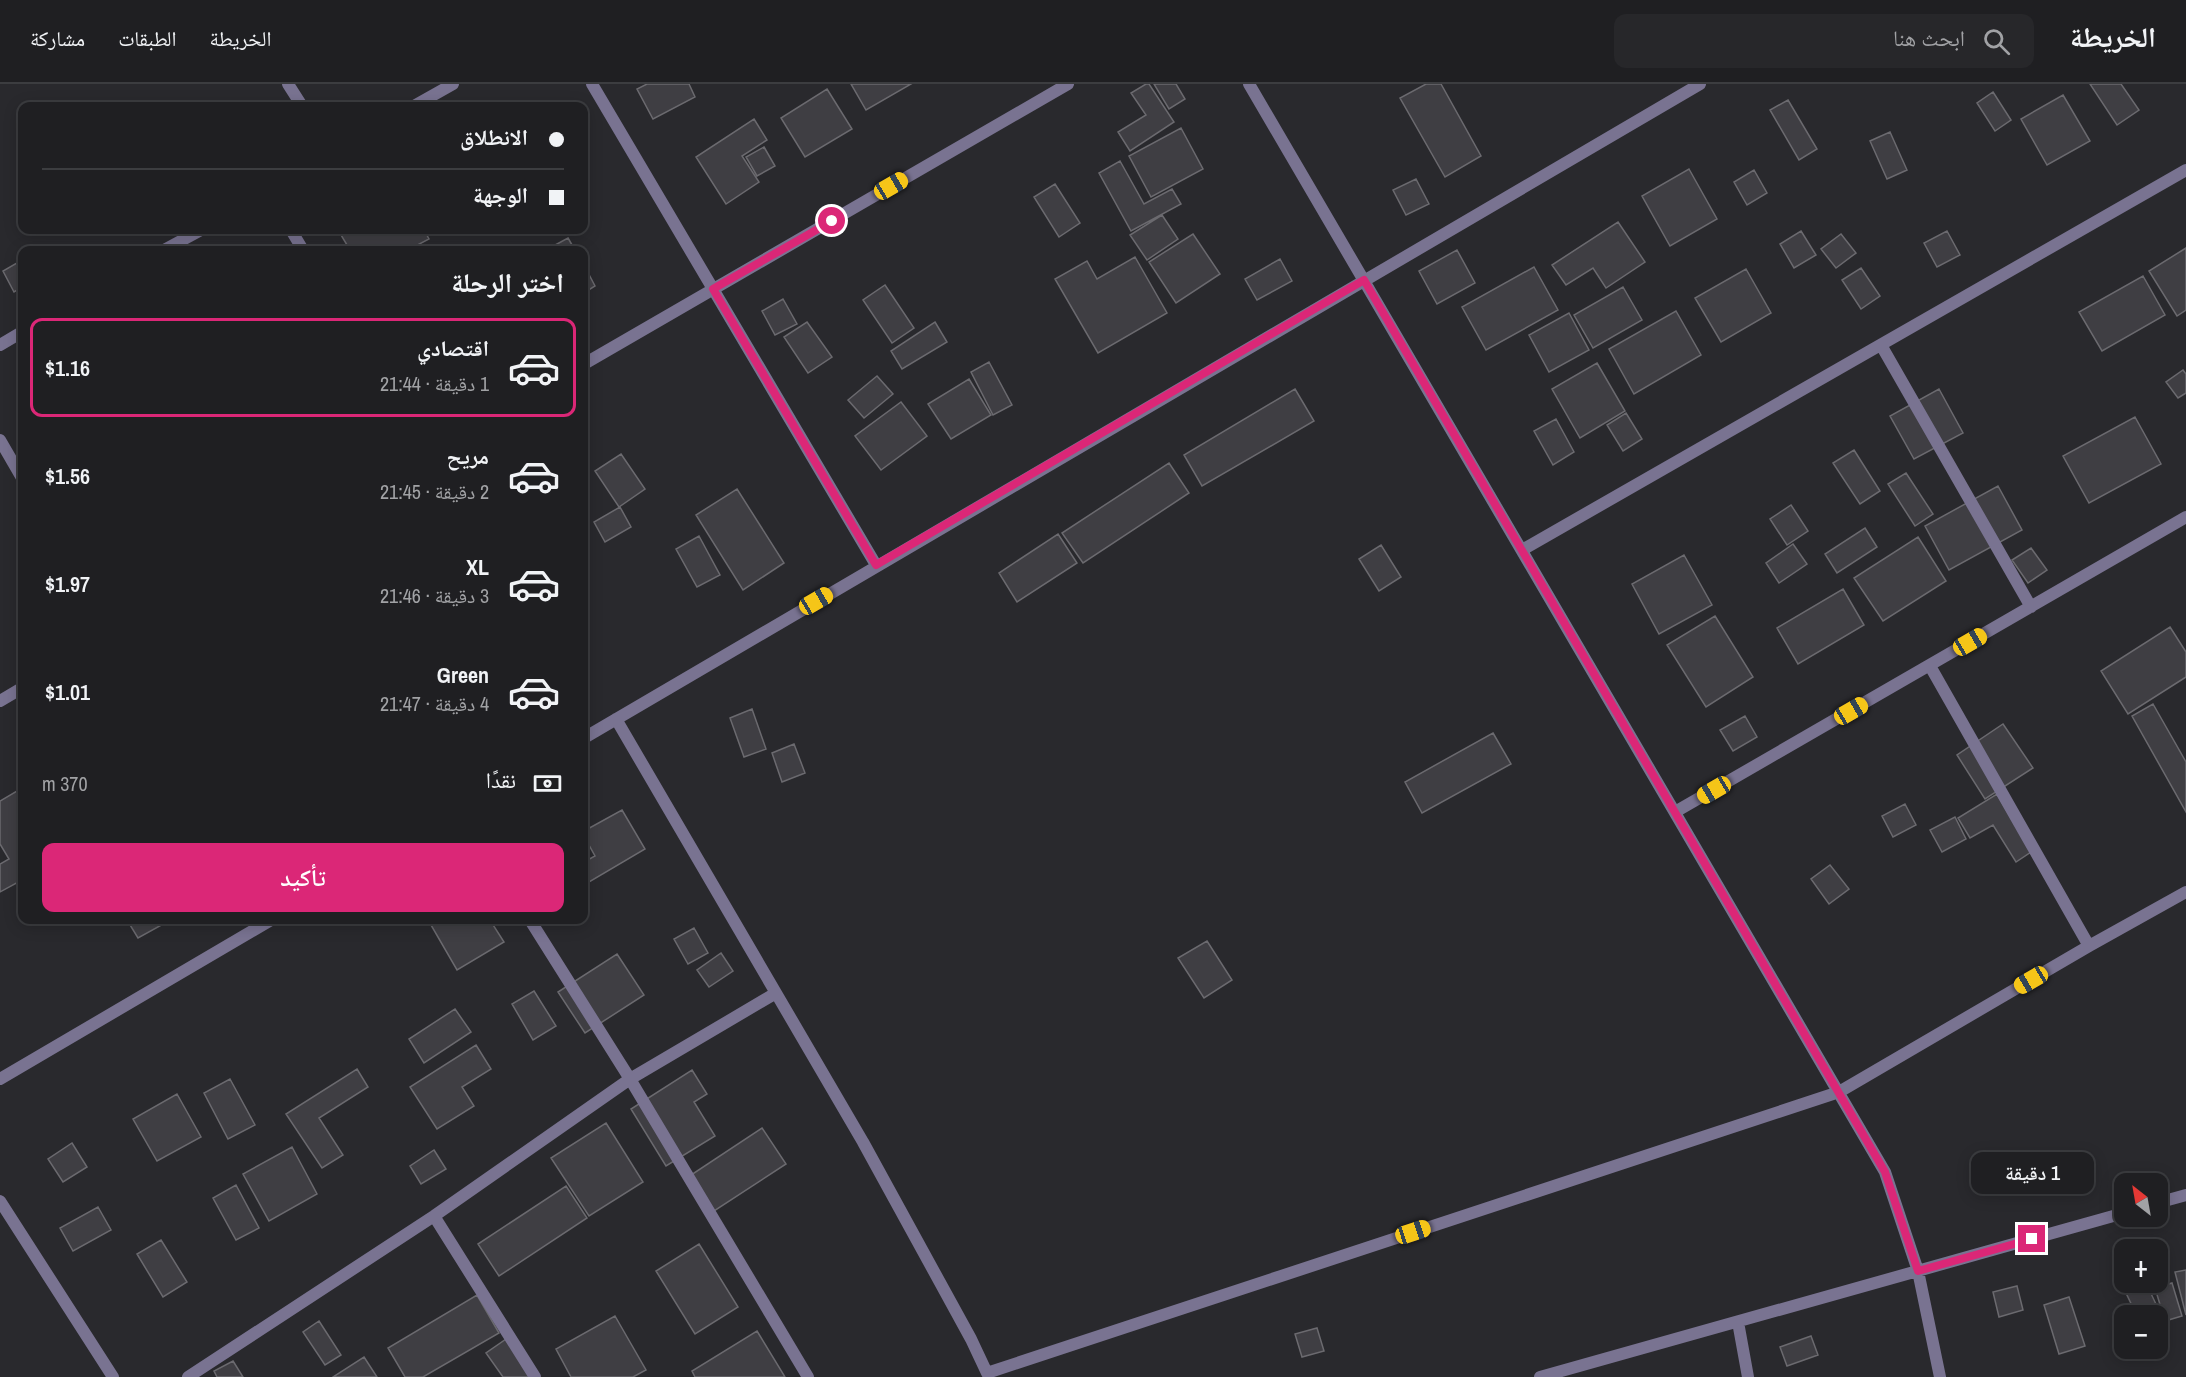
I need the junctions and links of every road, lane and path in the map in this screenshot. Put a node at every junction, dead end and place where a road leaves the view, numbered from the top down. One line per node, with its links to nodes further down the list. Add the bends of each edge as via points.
1 (288, 84): 7 (street)
2 (453, 84): 8 (street)
3 (592, 84): 13 (street)
4 (1068, 84): 13 (street)
5 (1249, 84): 12 (street)
6 (1700, 84): 12 (street)
7 (299, 102)
8 (421, 102)
9 (2186, 170): 16 (street)
10 (194, 234): 11 (street)
11 (171, 246)
12 (1364, 280): 21 (street); 22 (street)
13 (713, 289): 17 (street); 22 (street)
14 (18, 334): 15 (street)
15 (0, 345)
16 (1881, 345): 21 (street); 23 (street)
17 (588, 362)
18 (0, 440): 19 (street)
19 (18, 471)
20 (2186, 517): 23 (street)
21 (1522, 550): 29 (street)
22 (876, 565): 27 (street)
23 (2031, 607): 24 (street)
24 (1930, 666): 29 (street); 33 (street)
25 (18, 690): 26 (street)
26 (0, 701)
27 (616, 719): 28 (street); 34 (street)
28 (588, 736)
29 (1675, 812): 37 (street)
30 (2186, 892): 33 (street)
31 (264, 924): 35 (street)
32 (533, 924): 36 (street)
33 (2089, 946): 37 (street)
34 (776, 993): 36 (street); 45 (street, via 971,1339)
35 (0, 1079)
36 (630, 1079): 41 (street); 49 (street)
37 (1839, 1092): 43 (street, via 1885,1172); 45 (street)
38 (2186, 1195): 39 (street)
39 (2168, 1200)
40 (0, 1201): 46 (street)
41 (434, 1216): 47 (street); 48 (street)
42 (2114, 1216): 43 (street)
43 (1918, 1271): 44 (street); 52 (street)
44 (1738, 1322): 50 (street); 51 (street)
45 (984, 1376)
46 (113, 1377)
47 (188, 1377)
48 (535, 1377)
49 (808, 1377)
50 (1540, 1377)
51 (1748, 1377)
52 (1940, 1377)

